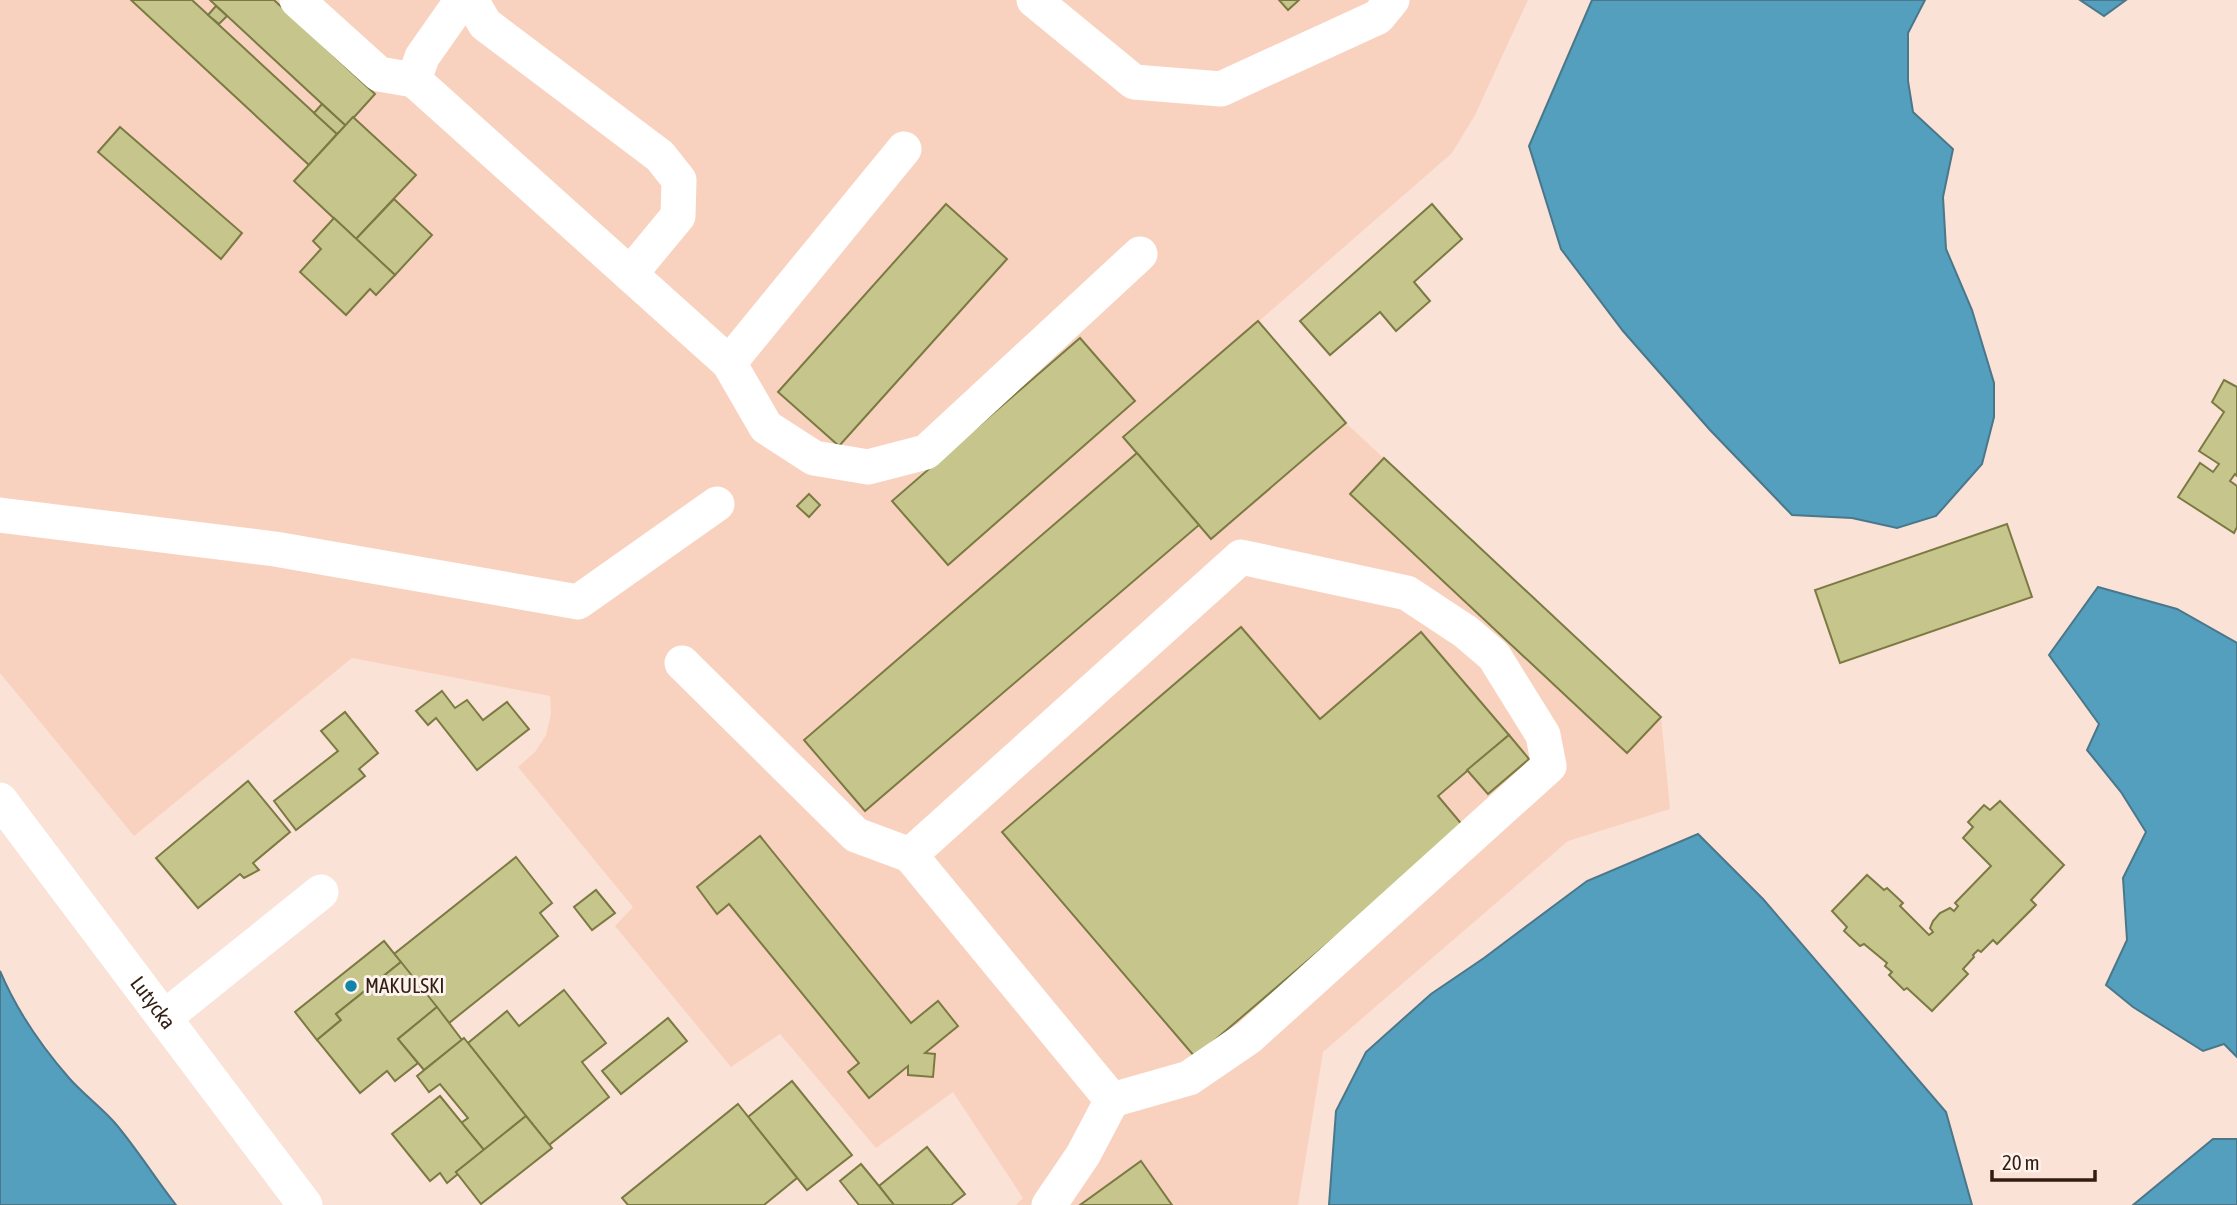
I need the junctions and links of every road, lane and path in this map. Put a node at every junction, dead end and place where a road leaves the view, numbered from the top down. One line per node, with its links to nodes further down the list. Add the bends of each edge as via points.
1 (297, 0): 6 (street, via 379,74)
2 (462, 0): 6 (street, via 422,57)
3 (471, 0): 9 (street, via 485,24 660,156 679,180 678,216)
4 (1034, 0): 5 (street, via 1134,82 1221,89 1378,17)
5 (1392, 0)
6 (414, 80): 9 (street)
7 (904, 149): 10 (street)
8 (1140, 254): 10 (street, via 926,452 868,467 814,458 766,427)
9 (630, 274): 10 (street)
10 (729, 363)
11 (717, 504): 12 (street, via 578,602 275,549)
12 (0, 515)
13 (682, 663): 15 (street, via 856,835)
14 (0, 800): 17 (street, Lutycka)
15 (910, 855): 18 (street); 18 (street, via 1241,557 1407,593 1494,656 1543,735 1549,766 1249,1037 1189,1078)
16 (321, 892): 17 (street)
17 (164, 1018): 19 (street, Lutycka)
18 (1112, 1100): 20 (street)
19 (305, 1205)
20 (1049, 1205)

